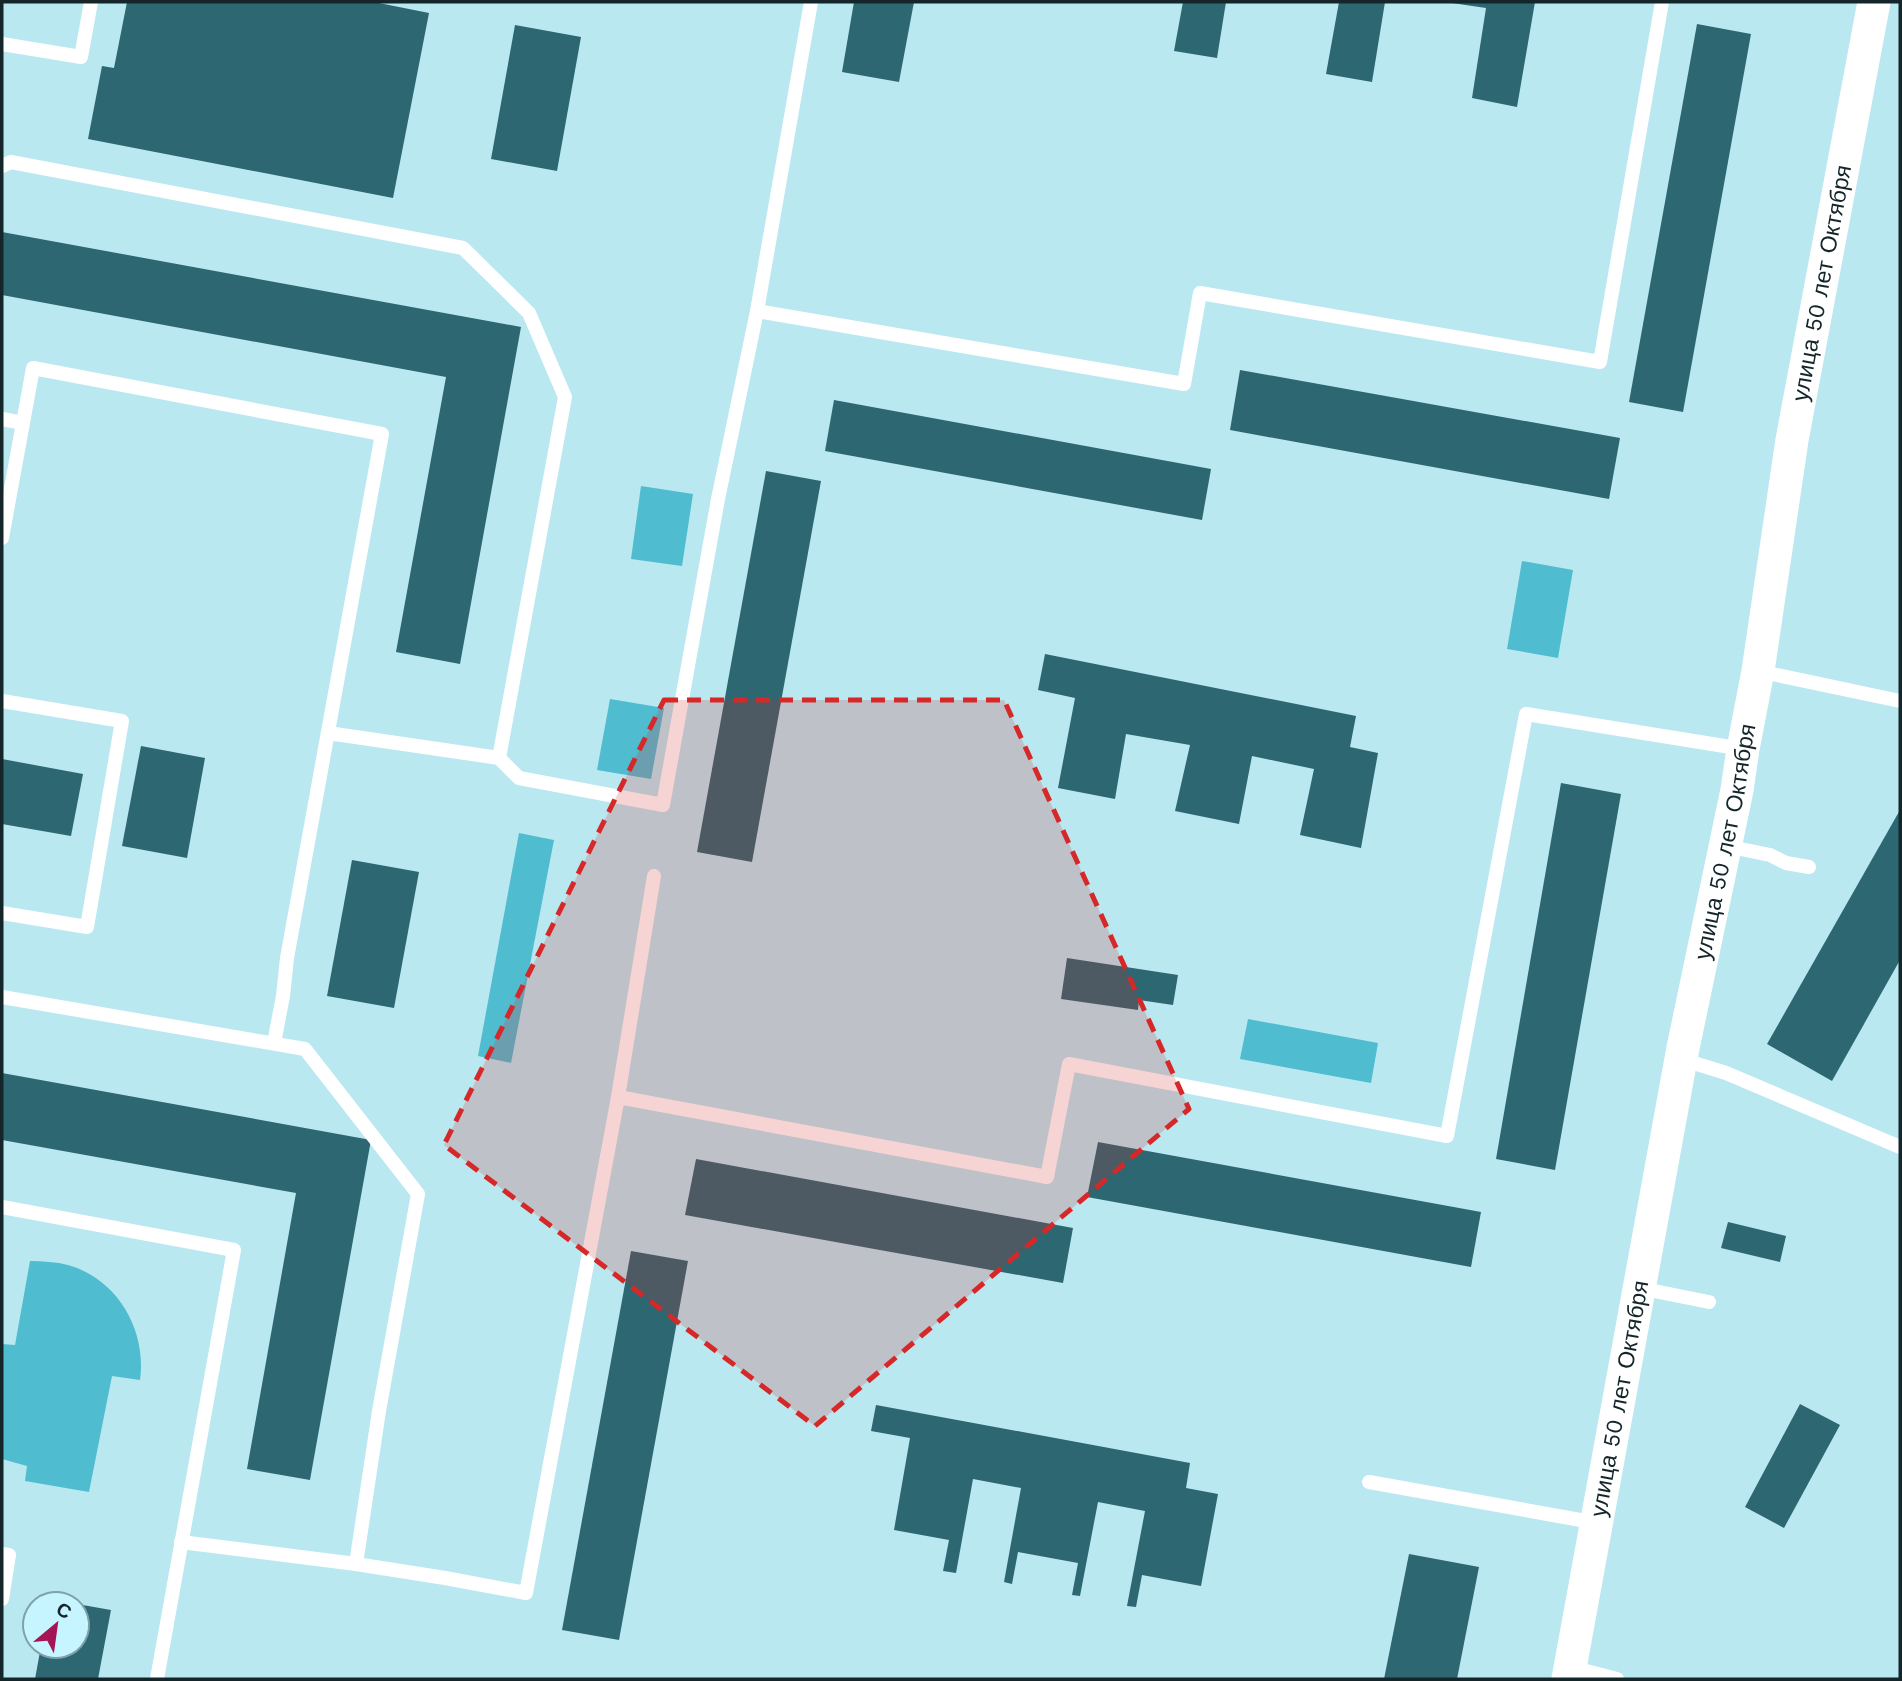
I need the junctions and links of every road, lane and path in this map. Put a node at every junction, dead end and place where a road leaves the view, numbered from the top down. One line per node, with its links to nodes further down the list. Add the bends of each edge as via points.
1 (91, 2): 5 (lane, via 81,57)
2 (811, 2): 7 (lane)
3 (1662, 2): 7 (lane, via 1600,362 1200,293 1184,384)
4 (1874, 2): 11 (street, улица 50 лет Октября, via 1792,440)
5 (2, 44)
6 (2, 166): 16 (lane, via 11,162 463,248 529,313 565,397)
7 (757, 311): 16 (lane, via 663,805 519,778)
8 (2, 419): 9 (lane)
9 (23, 423): 10 (lane); 14 (lane, via 33,368 382,434)
10 (2, 538)
11 (1758, 671): 13 (lane); 15 (street, улица 50 лет Октября)
12 (2, 701): 20 (lane, via 122,721 87,926)
13 (1900, 701)
14 (328, 733): 16 (lane); 22 (lane)
15 (1743, 749): 17 (street, улица 50 лет Октября); 24 (lane, via 1526,714 1447,1136 1069,1064 1047,1177)
16 (499, 758)
17 (1726, 846): 18 (lane); 23 (street, улица 50 лет Октября)
18 (1808, 867)
19 (654, 876): 24 (lane)
20 (2, 913)
21 (2, 997): 22 (lane)
22 (274, 1042): 33 (lane, via 305,1049 418,1194)
23 (1681, 1059): 25 (lane, via 1726,1073); 27 (street, улица 50 лет Октября)
24 (618, 1097): 33 (lane, via 526,1593)
25 (1900, 1147)
26 (2, 1206): 31 (lane, via 234,1250)
27 (1639, 1288): 28 (lane); 30 (street, улица 50 лет Октября)
28 (1709, 1301)
29 (1369, 1482): 30 (lane)
30 (1597, 1523): 35 (street, улица 50 лет Октября)
31 (181, 1542): 33 (lane); 36 (lane)
32 (2, 1554): 34 (lane, via 9,1555)
33 (356, 1564)
34 (2, 1599)
35 (1569, 1673): 37 (lane)
36 (157, 1679)
37 (1617, 1679)

